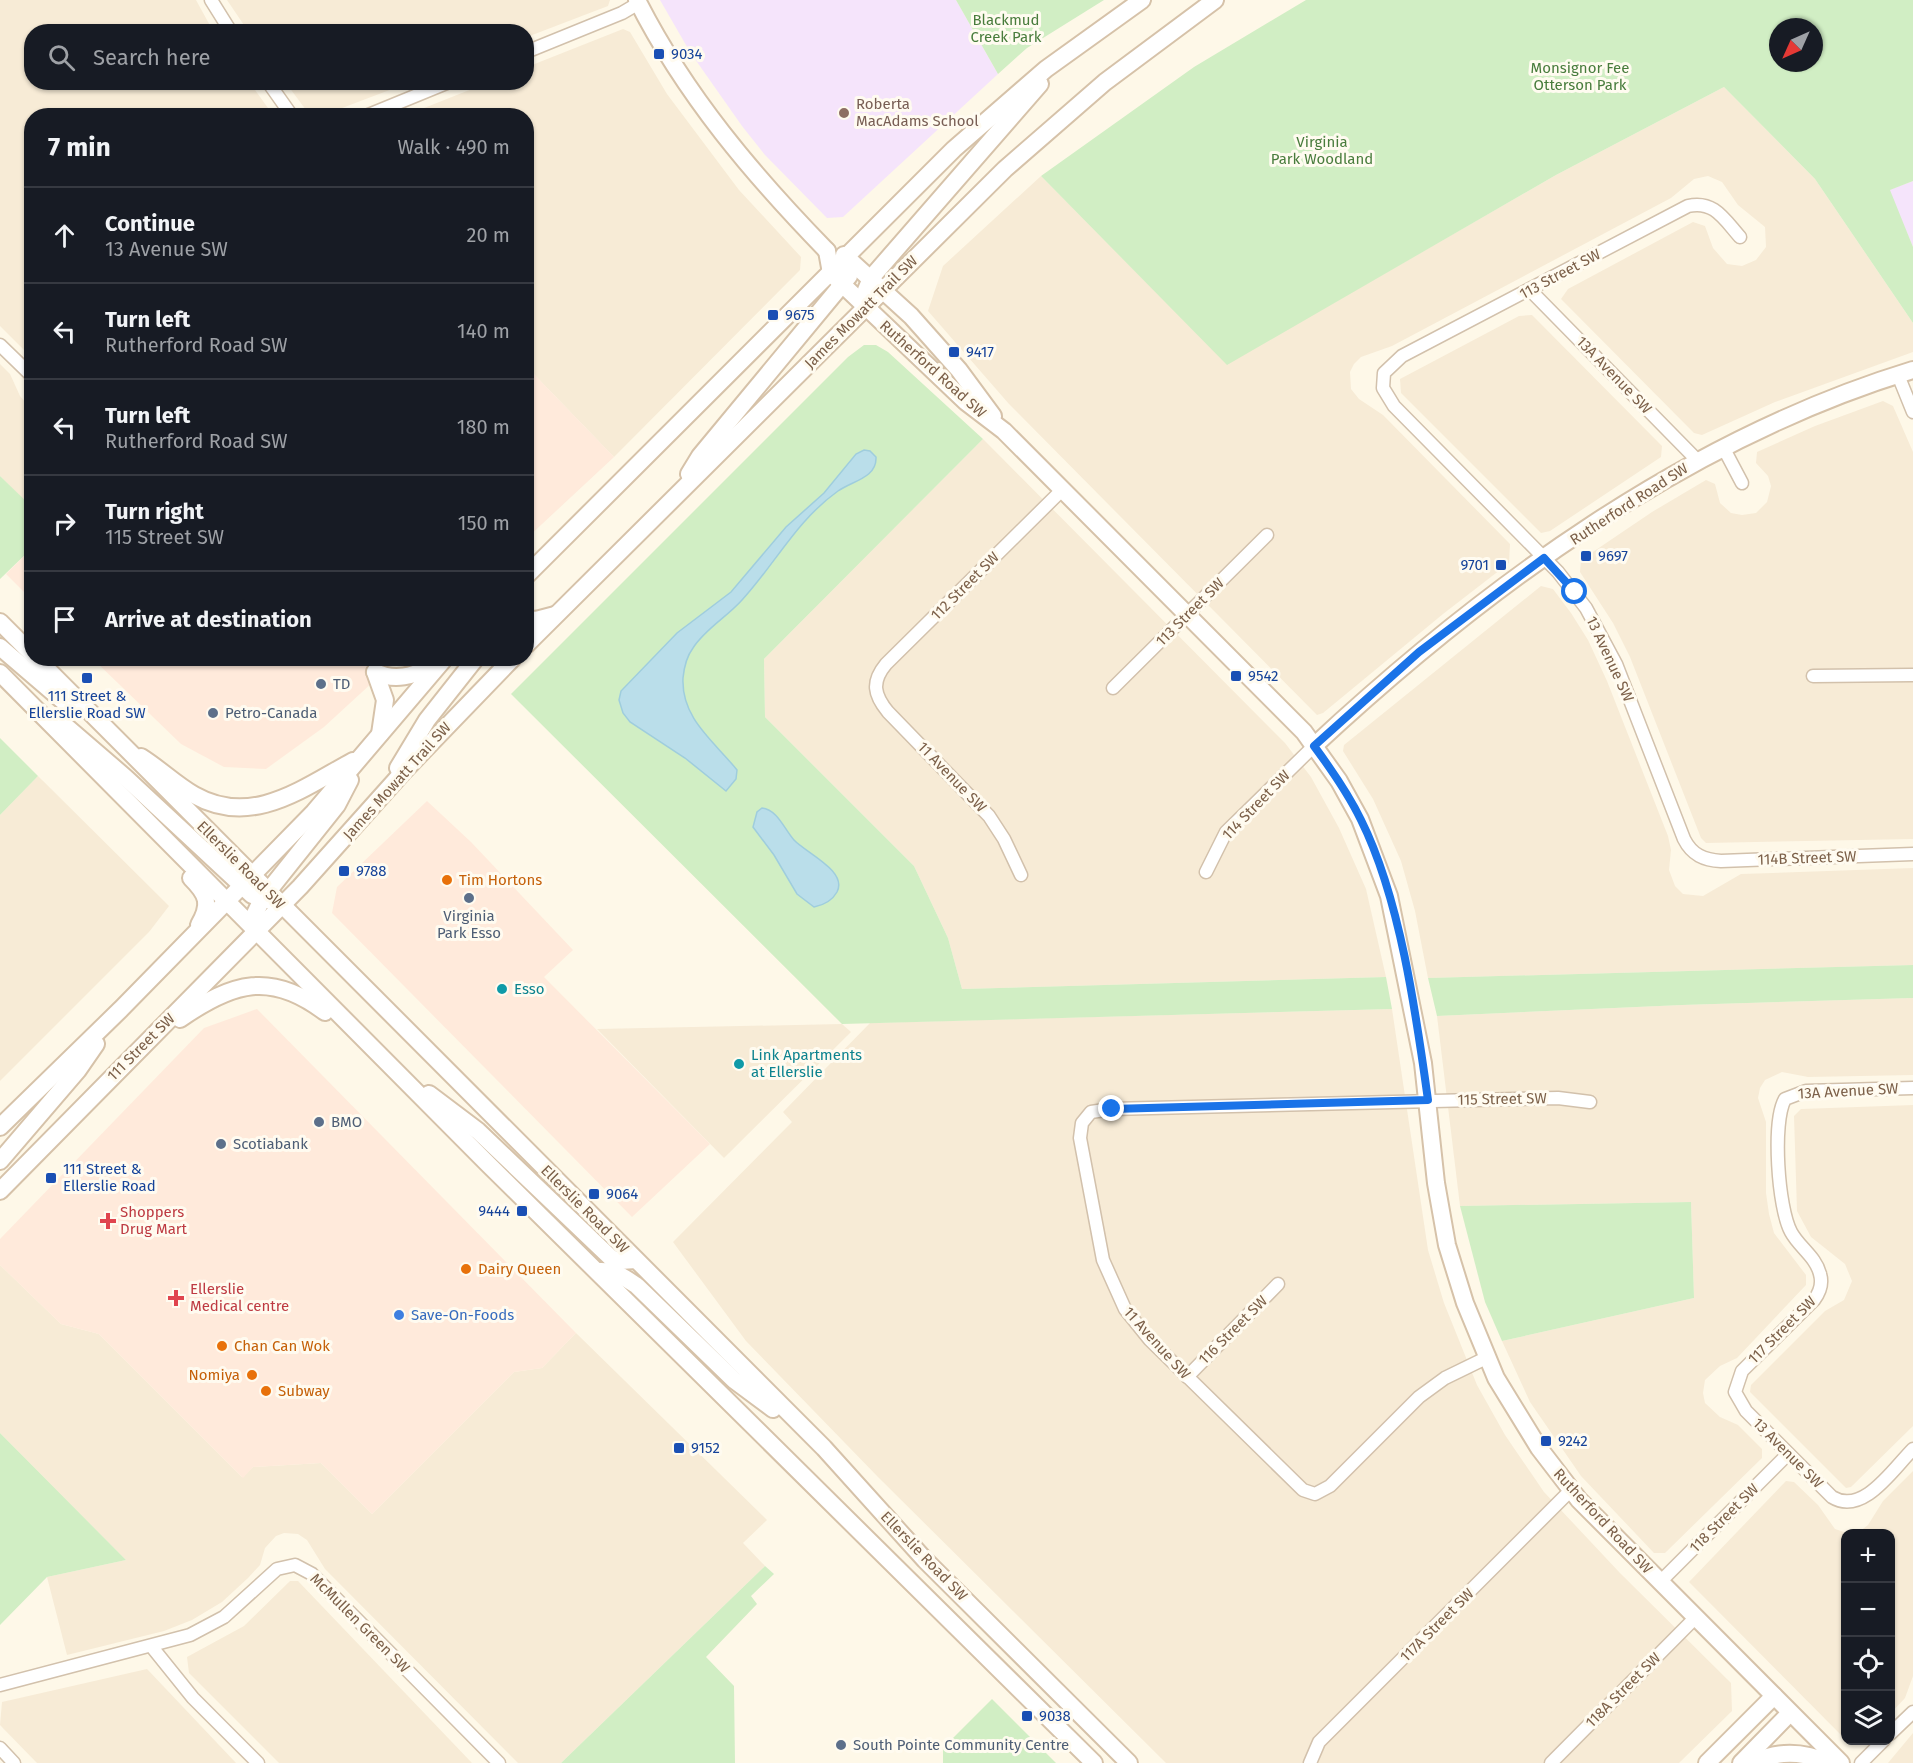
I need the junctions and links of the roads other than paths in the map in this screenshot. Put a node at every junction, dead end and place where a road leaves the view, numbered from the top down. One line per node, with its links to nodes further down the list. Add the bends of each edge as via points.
1 (211, 0): 5 (street)
2 (1142, 0): 7 (main road)
3 (1215, 0): 16 (main road, James Mowatt Trail SW, via 1163,36 1054,124)
4 (638, 2): 6 (street, via 622,13); 13 (main road, via 682,77 724,136 766,188)
5 (226, 24)
6 (534, 49)
7 (1064, 56): 14 (main road, via 954,149); 16 (main road)
8 (274, 90): 10 (street)
9 (429, 90): 11 (street)
10 (286, 108)
11 (386, 108)
12 (1740, 237): 17 (street, 113 Street SW, via 1713,206 1688,206)
13 (827, 251): 14 (main road, Rutherford Road SW); 15 (main road)
14 (848, 256): 15 (main road); 16 (main road, Rutherford Road SW)
15 (837, 278): 18 (main road, Rutherford Road SW); 29 (main road, via 700,456); 32 (main road)
16 (877, 284): 18 (main road, James Mowatt Trail SW); 24 (main road, Rutherford Road SW, via 959,370)
17 (1530, 290): 22 (street, 113 Street SW, via 1402,356 1388,368); 26 (street, 13A Avenue SW)
18 (865, 307): 24 (main road, Rutherford Road SW, via 966,402); 29 (main road, James Mowatt Trail SW)
19 (0, 345): 20 (street)
20 (24, 368)
21 (1905, 373): 23 (street); 25 (main road, Rutherford Road SW, via 1815,404)
22 (1382, 380): 31 (street, 13 Avenue SW, via 1394,406)
23 (1913, 412)
24 (1004, 431): 28 (main road, Rutherford Road SW)
25 (1723, 447): 26 (main road, Rutherford Road SW); 27 (street)
26 (1697, 460): 31 (main road, Rutherford Road SW)
27 (1742, 483)
28 (1062, 490): 34 (main road, Rutherford Road SW); 48 (street, 112 Street SW, via 886,664)
29 (674, 498): 33 (main road, James Mowatt Trail SW)
30 (1267, 535): 34 (street, 113 Street SW)
31 (1544, 558): 53 (main road, Rutherford Road SW, via 1419,652); 57 (street, 13 Avenue SW, via 1575,592 1603,636 1684,839)
32 (534, 568)
33 (557, 615): 35 (main road); 37 (main road, James Mowatt Trail SW)
34 (1187, 615): 49 (street, 113 Street SW); 53 (main road, Rutherford Road SW)
35 (534, 620)
36 (0, 622): 38 (main road)
37 (534, 637)
38 (24, 646)
39 (0, 647): 50 (main road, via 72,709)
40 (44, 666): 50 (main road, Ellerslie Road SW)
41 (432, 666): 51 (main road, via 398,678 375,672 385,700)
42 (440, 666): 51 (main road)
43 (470, 666): 55 (main road, via 417,735)
44 (505, 666): 55 (main road, James Mowatt Trail SW)
45 (1913, 675): 46 (street)
46 (1813, 676)
47 (4, 677): 60 (main road, via 84,740); 62 (main road, Ellerslie Road SW); 65 (main road, via 35,716 202,890 207,911)
48 (875, 686): 59 (street, 11 Avenue SW, via 876,695 888,712 989,816)
49 (1113, 688)
50 (99, 724): 52 (main road, Ellerslie Road SW)
51 (380, 734): 54 (main road)
52 (118, 743): 54 (main road, via 197,797 227,808 255,809 292,796); 60 (main road, Ellerslie Road SW)
53 (1314, 746): 58 (street, 114 Street SW, via 1226,832); 72 (main road, Rutherford Road SW, via 1360,819 1381,868)
54 (362, 756): 60 (main road); 61 (main road, via 337,805)
55 (385, 793): 63 (main road, James Mowatt Trail SW)
56 (1913, 854): 57 (street, 114B Street SW)
57 (1702, 858)
58 (1206, 872)
59 (1021, 875)
60 (247, 881): 61 (main road, Ellerslie Road SW); 62 (main road)
61 (265, 895): 63 (main road, Ellerslie Road SW); 64 (main road, via 254,916)
62 (227, 901): 64 (main road, Ellerslie Road SW); 65 (main road)
63 (282, 904): 64 (main road, 111 Street SW); 78 (main road, Ellerslie Road SW)
64 (256, 931): 67 (main road, 111 Street SW); 68 (main road, Ellerslie Road SW)
65 (194, 934): 66 (main road)
66 (121, 1009): 75 (main road); 76 (main road, via 78,1070)
67 (142, 1045): 68 (main road, via 202,1003 249,986 269,986 289,989 310,1001); 77 (main road, 111 Street SW)
68 (372, 1048): 69 (main road, Ellerslie Road SW)
69 (400, 1076): 78 (main road, via 478,1131 611,1258); 79 (main road, Ellerslie Road SW)
70 (1913, 1088): 71 (street, 13A Avenue SW, via 1806,1091)
71 (1785, 1099): 83 (street, 117 Street SW, via 1778,1119 1782,1207 1791,1233 1818,1267 1821,1288 1814,1300 1742,1371)
72 (1428, 1100): 73 (street, 115 Street SW, via 1558,1098); 74 (street, 115 Street SW); 81 (main road, Rutherford Road SW, via 1447,1245)
73 (1590, 1102)
74 (1091, 1112): 82 (street, 11 Avenue SW, via 1082,1123 1080,1138 1107,1274 1136,1325)
75 (0, 1127)
76 (0, 1161)
77 (0, 1191)
78 (636, 1260): 84 (main road, Ellerslie Road SW)
79 (598, 1271): 84 (main road, via 620,1274 637,1286 734,1380); 101 (main road, Ellerslie Road SW)
80 (1278, 1284): 82 (street, 116 Street SW)
81 (1486, 1358): 82 (street, 11 Avenue SW, via 1445,1378 1419,1397 1330,1486 1315,1494 1296,1485); 87 (main road, Rutherford Road SW, via 1526,1428)
82 (1187, 1377)
83 (1735, 1392): 86 (street, 13 Avenue SW, via 1746,1411)
84 (824, 1448): 102 (main road, Ellerslie Road SW, via 925,1560)
85 (1913, 1449): 86 (street, 13 Avenue SW, via 1869,1494 1849,1503 1832,1497)
86 (1788, 1454): 88 (street, 118 Street SW)
87 (1571, 1490): 88 (main road, Rutherford Road SW); 103 (street, 117A Street SW, via 1319,1742)
88 (1660, 1582): 89 (main road, Rutherford Road SW)
89 (1695, 1618): 92 (main road, Rutherford Road SW); 104 (street, 118A Street SW)
90 (152, 1647): 91 (street, McMullen Green SW); 99 (street, via 193,1698); 100 (street, McMullen Green SW, via 200,1631 234,1609 277,1569 289,1564 300,1567 312,1574)
91 (0, 1685)
92 (1774, 1696): 94 (main road, Rutherford Road SW); 105 (main road)
93 (1913, 1712): 95 (street)
94 (1790, 1713): 106 (main road); 109 (main road, Rutherford Road SW)
95 (1895, 1729)
96 (1879, 1745): 110 (street)
97 (0, 1748): 98 (street)
98 (14, 1763)
99 (258, 1763)
100 (499, 1763)
101 (1094, 1763)
102 (1129, 1763)
103 (1310, 1763)
104 (1551, 1763)
105 (1707, 1763)
106 (1741, 1763)
107 (1753, 1763): 108 (main road, via 1785,1754 1807,1755)
108 (1830, 1763)
109 (1841, 1763)
110 (1861, 1763)

